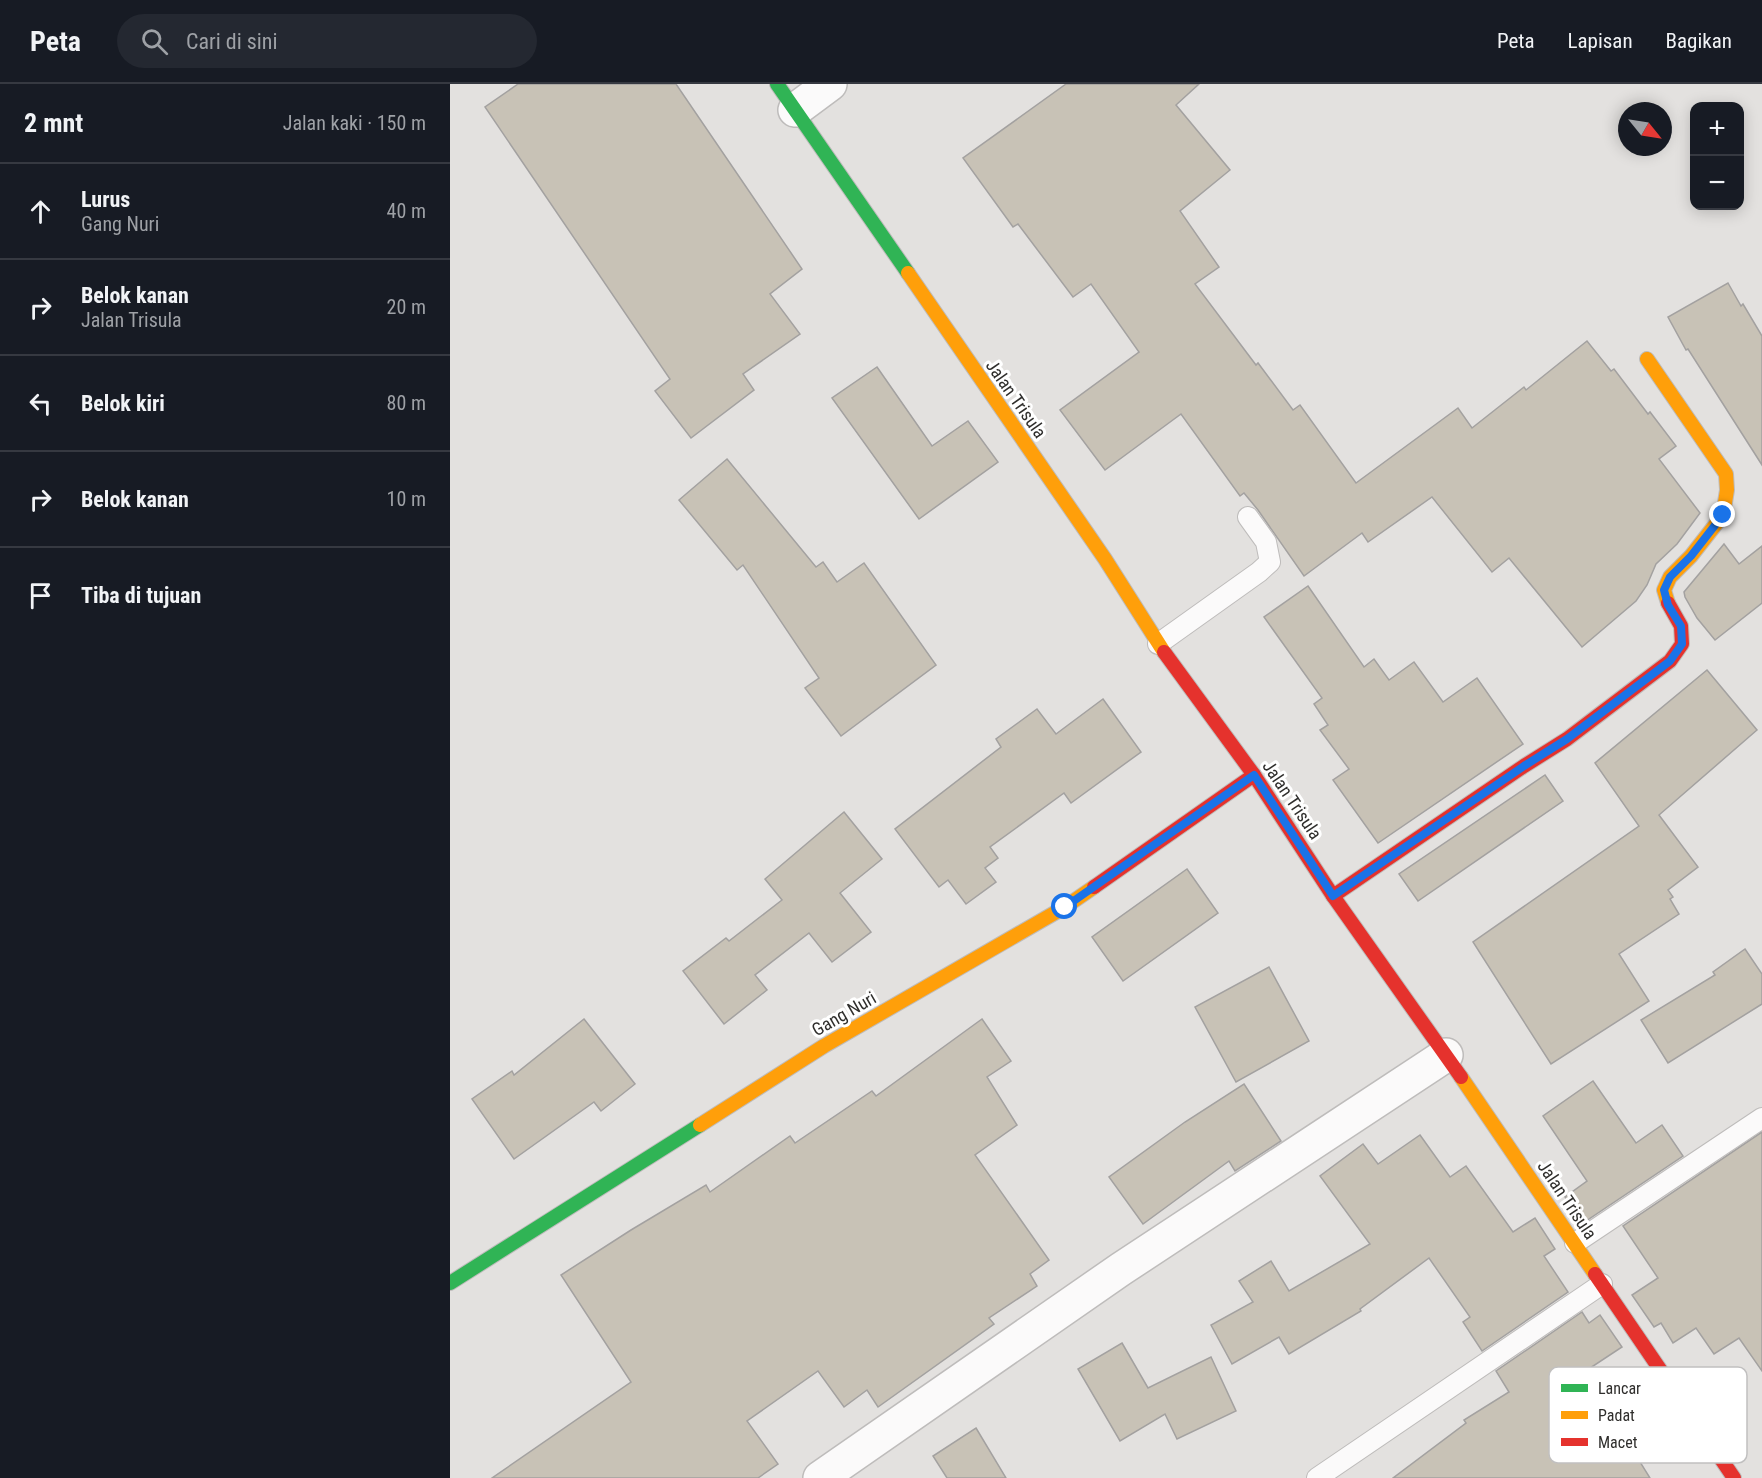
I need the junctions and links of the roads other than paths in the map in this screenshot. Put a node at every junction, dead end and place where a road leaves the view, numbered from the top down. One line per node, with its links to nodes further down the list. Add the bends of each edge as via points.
1 (830, 84): 2 (street)
2 (786, 97): 5 (street, Jalan Trisula, via 1105,559)
3 (1647, 359): 7 (street, via 1726,474 1723,515 1670,577 1664,590 1681,626 1682,644 1670,661 1567,739)
4 (1248, 517): 5 (lane, via 1266,542 1270,562)
5 (1158, 645): 6 (street, Jalan Trisula)
6 (1254, 775): 7 (street, Jalan Trisula); 11 (street, Gang Nuri, via 1065,907 824,1046)
7 (1333, 896): 8 (street, Jalan Trisula)
8 (1446, 1055): 10 (street, Jalan Trisula); 15 (street, via 1121,1269)
9 (1762, 1118): 10 (lane)
10 (1575, 1243): 12 (street, Jalan Trisula)
11 (450, 1283)
12 (1602, 1284): 13 (street, Jalan Trisula); 16 (lane)
13 (1658, 1367)
14 (1724, 1463): 17 (street, Jalan Trisula)
15 (820, 1478)
16 (1317, 1478)
17 (1734, 1478)

